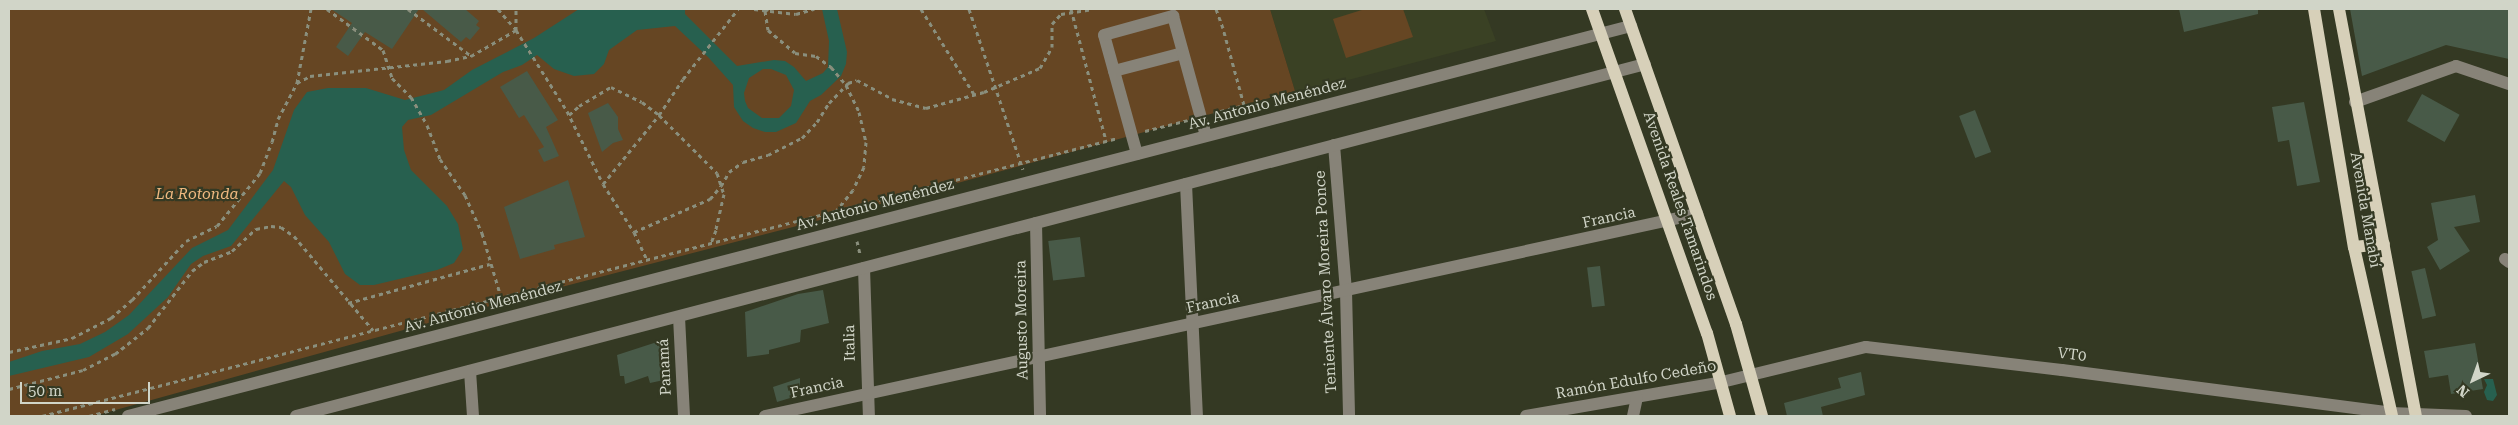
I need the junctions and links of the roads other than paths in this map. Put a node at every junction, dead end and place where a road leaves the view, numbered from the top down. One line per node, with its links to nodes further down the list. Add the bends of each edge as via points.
1 (1592, 9): 6 (main road, Avenida Reales Tamarindos)
2 (1625, 9): 5 (main road, Avenida Reales Tamarindos)
3 (2314, 9): 21 (main road, Avenida Manabí)
4 (2339, 9): 12 (main road, Avenida Manabí)
5 (1631, 26): 6 (street, Av. Antonio Menéndez); 8 (main road, Avenida Reales Tamarindos)
6 (1602, 34): 10 (main road, Avenida Reales Tamarindos); 13 (street, Av. Antonio Menéndez)
7 (1183, 53): 9 (street); 9 (street, via 1173,16 1104,35); 13 (street)
8 (1645, 64): 10 (street); 17 (main road, Avenida Reales Tamarindos)
9 (1114, 71): 15 (street)
10 (1616, 72): 14 (street); 18 (main road, Avenida Reales Tamarindos)
11 (2509, 84): 12 (street, via 2456,66)
12 (2355, 102): 20 (main road, Avenida Manabí)
13 (1206, 136): 15 (street, Av. Antonio Menéndez)
14 (1334, 145): 16 (street); 23 (street, Teniente Álvaro Moreira Ponce)
15 (1137, 154): 34 (street, Av. Antonio Menéndez)
16 (1186, 184): 19 (street); 25 (street)
17 (1697, 214): 18 (street, Francia); 28 (main road, Avenida Reales Tamarindos)
18 (1668, 222): 23 (street, Francia); 29 (main road, Avenida Reales Tamarindos)
19 (1036, 223): 22 (street); 26 (street, Augusto Moreira)
20 (2384, 244): 21 (main road); 47 (main road, Avenida Manabí)
21 (2354, 247): 33 (main road, Avenida Manabí)
22 (864, 268): 24 (street); 30 (street, Italia)
23 (1346, 291): 25 (street, Francia); 42 (street, Teniente Álvaro Moreira Ponce)
24 (679, 317): 27 (street); 37 (street, Panamá)
25 (1193, 324): 26 (street, Francia); 41 (street)
26 (1040, 357): 30 (street, Francia); 40 (street, Augusto Moreira)
27 (470, 371): 32 (street); 36 (street)
28 (1751, 375): 29 (street, Ramón Edulfo Cedeño); 33 (street, VT0, via 1866,347); 46 (main road, Avenida Reales Tamarindos)
29 (1722, 382): 31 (street, Ramón Edulfo Cedeño); 45 (main road, Avenida Reales Tamarindos)
30 (868, 394): 38 (street, Francia); 39 (street, Italia)
31 (1637, 397): 43 (street, Ramón Edulfo Cedeño); 44 (street)
32 (318, 414): 35 (street)
33 (2392, 415): 47 (street, VT0)
34 (128, 416)
35 (296, 416)
36 (473, 416)
37 (684, 416)
38 (765, 416)
39 (868, 416)
40 (1040, 416)
41 (1197, 416)
42 (1349, 416)
43 (1526, 416)
44 (1633, 416)
45 (1730, 416)
46 (1762, 416)
47 (2416, 416): 48 (street, VT0)
48 (2466, 416)

